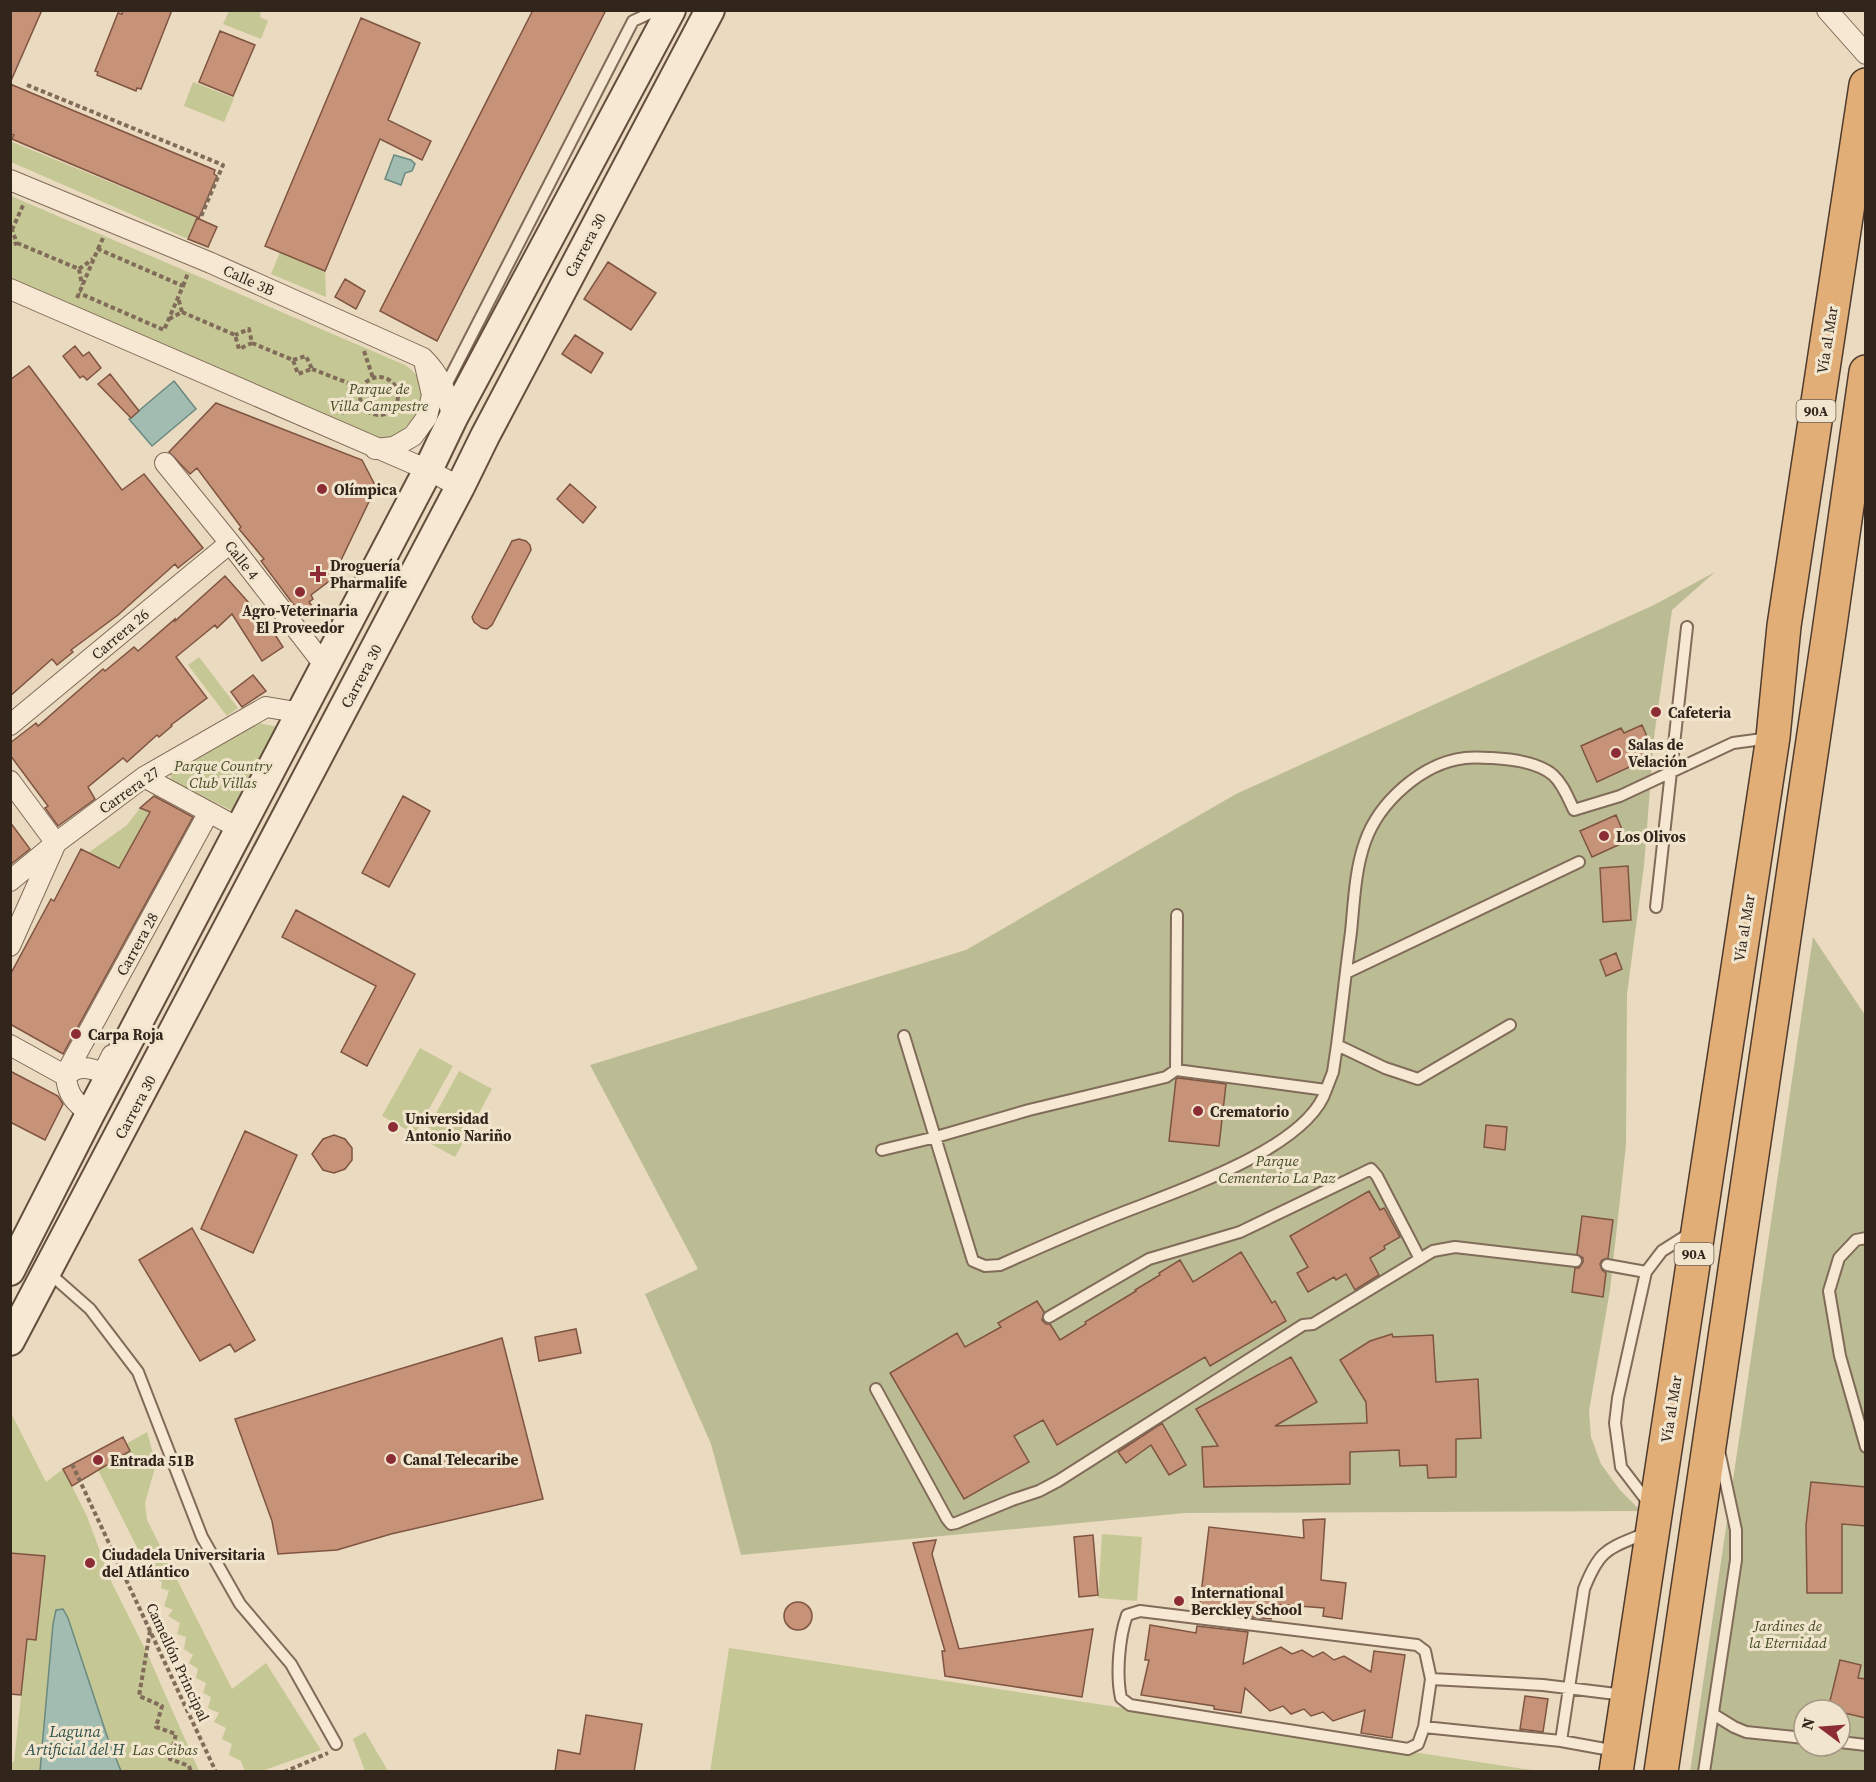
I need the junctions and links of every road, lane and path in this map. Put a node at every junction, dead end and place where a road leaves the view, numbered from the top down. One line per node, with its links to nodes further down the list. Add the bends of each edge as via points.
1 (657, 10): 33 (lane, via 633,21)
2 (671, 10): 37 (main road)
3 (710, 10): 38 (main road, Carrera 30)
4 (1827, 10): 5 (street)
5 (1866, 54)
6 (27, 85): 10 (path, via 223,165)
7 (1866, 85): 49 (highway, Vía al Mar / 90A, via 1784,626)
8 (10, 180): 28 (street, Calle 3B, via 211,263)
9 (24, 202): 11 (path)
10 (200, 219)
11 (11, 230): 13 (path)
12 (104, 236): 15 (path)
13 (17, 243): 14 (path); 17 (path)
14 (10, 246)
15 (98, 249): 16 (path); 20 (path)
16 (94, 259): 17 (path); 19 (path)
17 (79, 269): 19 (path)
18 (189, 272): 20 (path)
19 (82, 286): 24 (path, via 79,293 164,330)
20 (183, 286): 22 (path)
21 (10, 289): 39 (street)
22 (178, 297): 23 (path); 24 (path)
23 (182, 312): 24 (path); 25 (path)
24 (168, 320)
25 (235, 335): 26 (path, via 239,349); 26 (path, via 249,329)
26 (252, 343): 29 (path)
27 (363, 347): 32 (path)
28 (423, 358): 33 (street, Calle 3B, via 436,370); 39 (street, via 432,395 427,417 412,436 394,447)
29 (293, 360): 30 (path, via 306,356); 30 (path, via 298,374)
30 (312, 369): 34 (path)
31 (1866, 372): 83 (highway, 90A)
32 (373, 378): 34 (path); 35 (path, via 384,378 393,384 395,406 375,415)
33 (445, 387): 37 (street, Calle 3B)
34 (361, 388): 35 (path)
35 (362, 404): 36 (path)
36 (333, 417)
37 (453, 418): 38 (main road); 41 (main road)
38 (484, 436): 42 (main road, Carrera 30)
39 (375, 449): 41 (street)
40 (165, 463): 43 (street, Calle 4)
41 (428, 471): 42 (street); 44 (main road)
42 (460, 487): 78 (main road, Carrera 30)
43 (230, 543): 46 (street, Calle 4); 48 (street, Carrera 26)
44 (385, 554): 67 (street, via 102,1073 83,1067); 69 (main road)
45 (1688, 627): 50 (lane)
46 (318, 657)
47 (290, 711): 51 (street, Carrera 27, via 266,707)
48 (10, 725)
49 (1773, 737): 50 (lane, via 1733,743); 72 (highway, Vía al Mar / 90A)
50 (1671, 772): 58 (lane); 61 (lane, via 1620,796 1574,810 1552,774 1529,763 1464,758 1415,779 1393,796 1376,818 1365,843)
51 (144, 777): 53 (street); 55 (street, Carrera 27)
52 (10, 781): 55 (street)
53 (209, 812): 54 (street); 67 (street, Carrera 28)
54 (231, 824)
55 (56, 843): 57 (street, Carrera 27); 60 (street)
56 (1579, 862): 61 (lane)
57 (10, 881)
58 (1656, 907)
59 (1176, 915): 66 (lane)
60 (10, 946)
61 (1346, 973): 65 (lane)
62 (1510, 1025): 65 (lane, via 1418,1079)
63 (904, 1036): 70 (lane)
64 (10, 1045): 67 (street)
65 (1338, 1045): 68 (lane)
66 (1176, 1070): 68 (lane); 70 (lane, via 1166,1077)
67 (66, 1076): 69 (street, via 70,1094)
68 (1326, 1090): 70 (lane, via 1311,1117 1292,1134 1220,1175 1000,1265 985,1266 973,1261)
69 (90, 1114): 77 (main road)
70 (936, 1137): 71 (lane)
71 (882, 1150)
72 (1698, 1229): 79 (lane, via 1662,1251); 86 (highway, Vía al Mar / 90A)
73 (1866, 1238): 84 (lane, via 1856,1240 1839,1258 1828,1291 1840,1356)
74 (1420, 1258): 75 (lane, via 1455,1247); 80 (lane, via 1371,1169 1240,1232 1149,1259); 82 (lane, via 1313,1324 1304,1325 1058,1481 956,1523 947,1519)
75 (1576, 1262)
76 (1607, 1265): 79 (lane)
77 (10, 1271)
78 (48, 1272): 81 (main road, Carrera 30); 95 (lane, via 90,1309 138,1372 202,1537 240,1604 291,1664)
79 (1646, 1272): 86 (lane, via 1615,1423 1621,1467)
80 (1049, 1317)
81 (10, 1341)
82 (876, 1389)
83 (1713, 1419): 91 (lane, via 1736,1530 1736,1560); 100 (highway, 90A)
84 (1866, 1447)
85 (72, 1464): 87 (path, Camellón Principal)
86 (1654, 1522): 89 (lane, via 1612,1546 1593,1566 1584,1589); 90 (highway, Vía al Mar / 90A)
87 (150, 1631): 97 (path, via 140,1696 162,1706 156,1727 176,1734 170,1759 189,1766); 98 (path, Camellón Principal)
88 (1431, 1679): 89 (lane); 92 (lane); 92 (lane, via 1425,1651 1417,1645 1140,1611 1127,1615 1123,1626 1118,1685 1120,1698 1130,1705 1408,1749 1418,1744)
89 (1569, 1689): 90 (lane); 94 (lane)
90 (1627, 1695): 96 (highway, Vía al Mar / 90A)
91 (1713, 1714): 93 (lane, via 1746,1732); 101 (lane)
92 (1424, 1727): 94 (lane)
93 (1792, 1737)
94 (1561, 1741): 96 (lane)
95 (338, 1747): 99 (path)
96 (1617, 1761)
97 (191, 1772)
98 (216, 1772)
99 (284, 1772)
100 (1661, 1772)
101 (1704, 1772)

